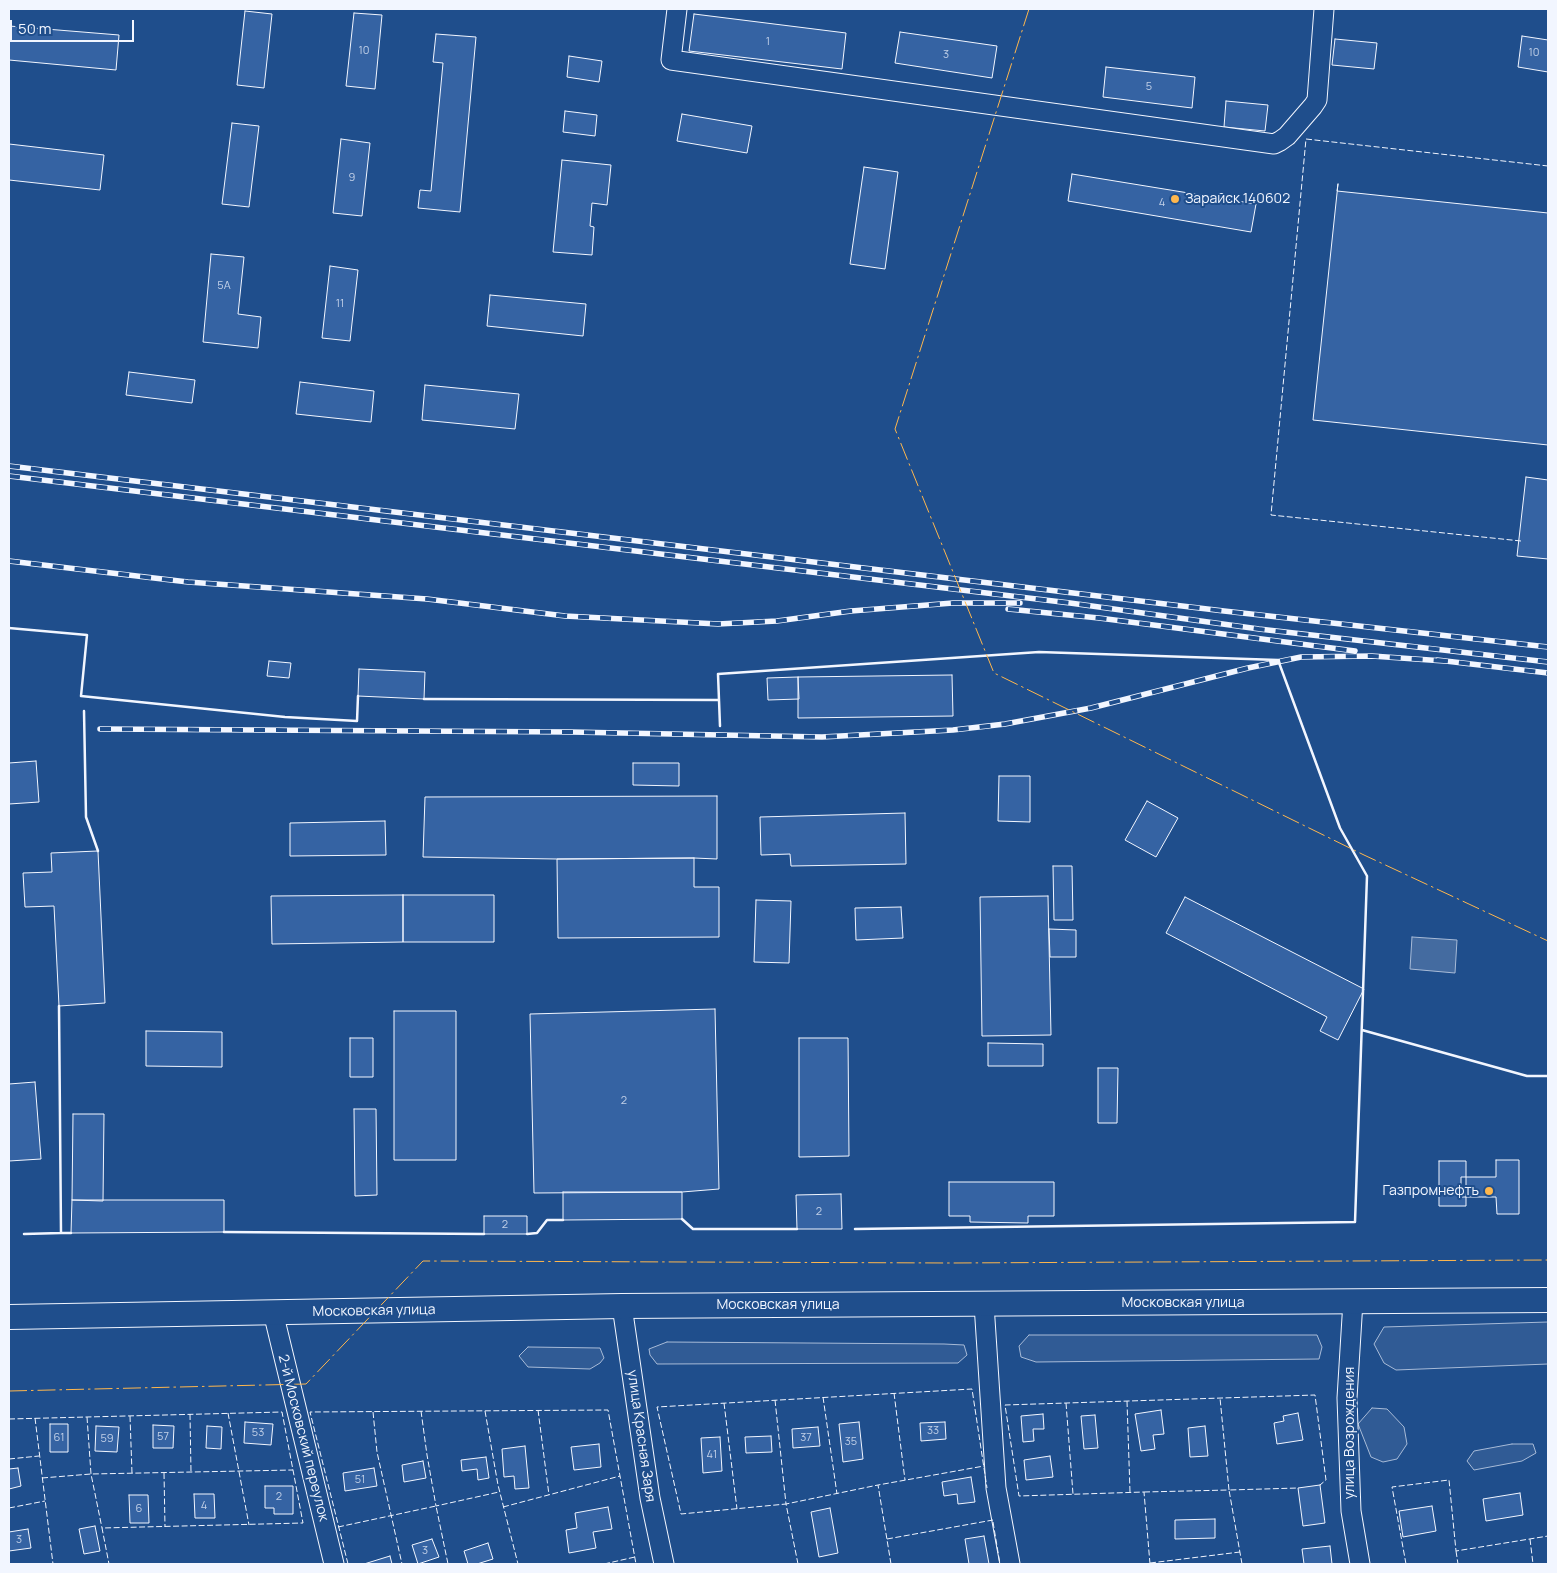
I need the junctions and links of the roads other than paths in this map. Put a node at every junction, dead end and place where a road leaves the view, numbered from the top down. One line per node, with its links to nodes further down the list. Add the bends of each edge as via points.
1 (677, 9): 2 (street, via 671,60 1274,144 1314,106)
2 (1324, 9)
3 (1548, 1300): 4 (main road, Московская улица)
4 (1353, 1302): 5 (main road, Московская улица); 12 (street, улица Возрождения, via 1348,1398 1351,1511)
5 (984, 1304): 6 (main road, Московская улица); 11 (street, via 996,1488)
6 (622, 1306): 7 (main road, Московская улица); 10 (street, улица Красная Заря, via 650,1498)
7 (273, 1312): 8 (main road, Московская улица); 9 (street, 2-й Московский переулок)
8 (9, 1317)
9 (334, 1564)
10 (664, 1564)
11 (1010, 1564)
12 (1360, 1564)

